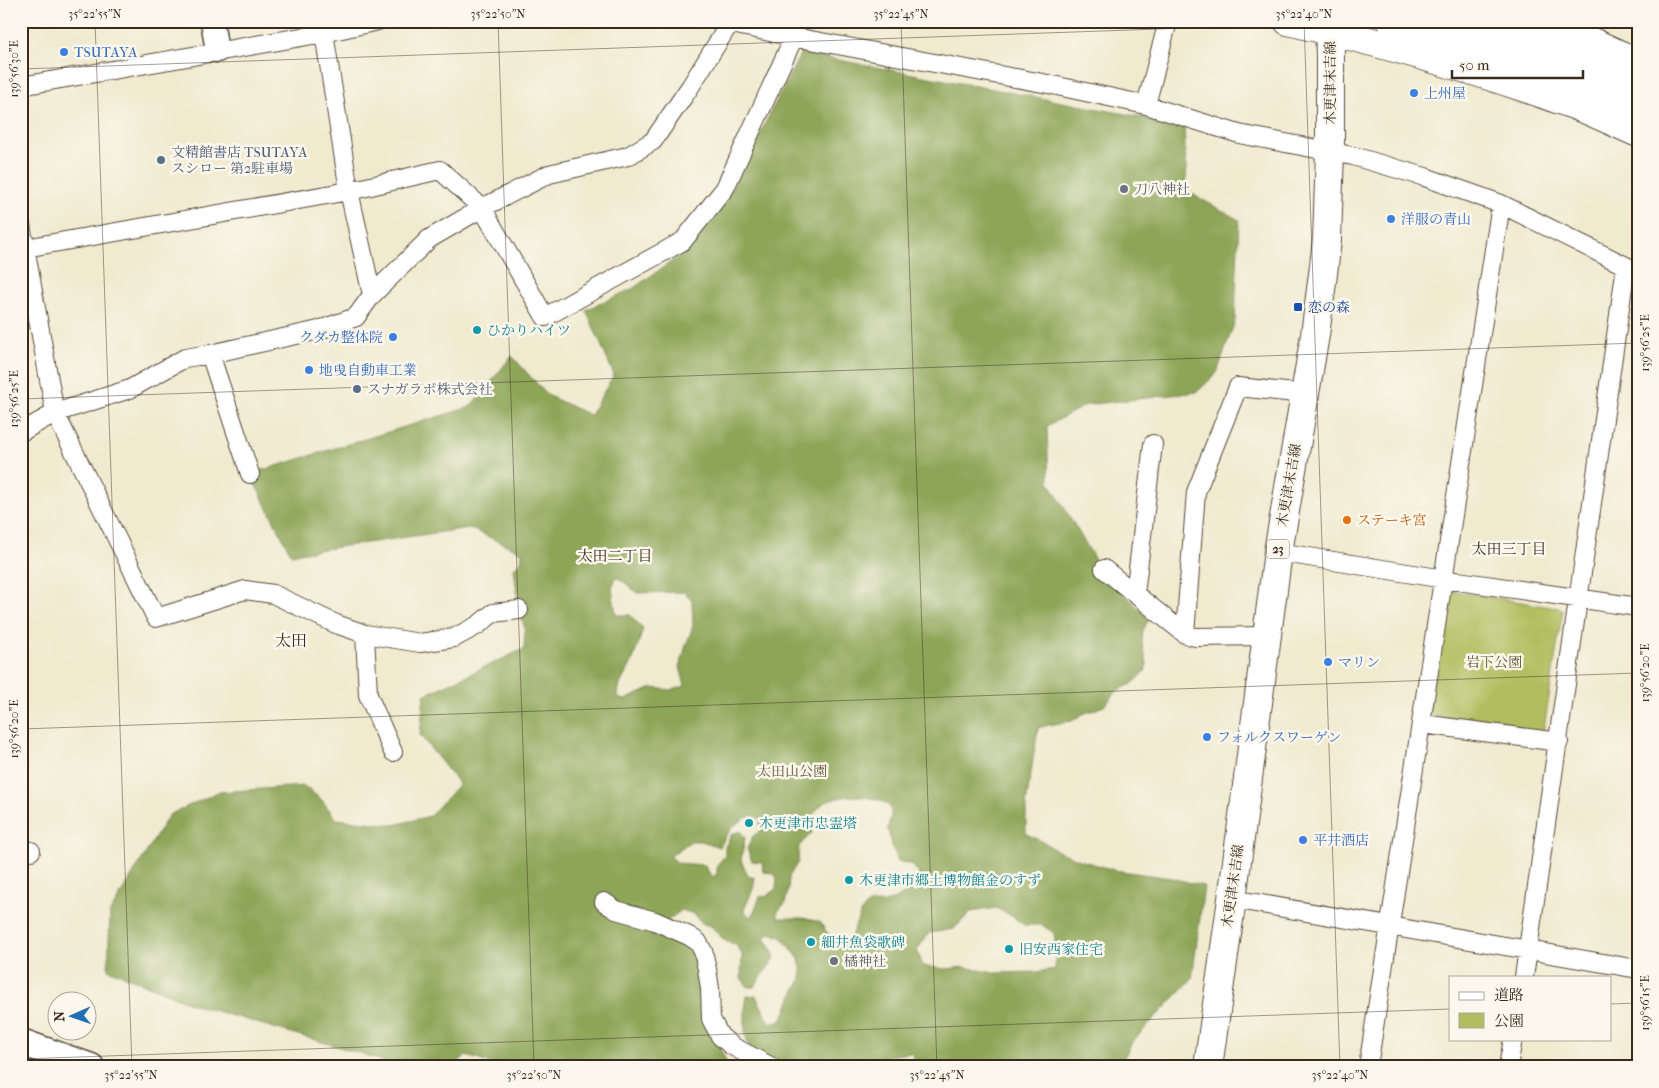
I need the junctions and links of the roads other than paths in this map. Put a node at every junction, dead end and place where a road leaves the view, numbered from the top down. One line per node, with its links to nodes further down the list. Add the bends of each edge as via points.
1 (212, 21): 12 (street)
2 (378, 21): 10 (street)
3 (1168, 21): 16 (street)
4 (1288, 21): 9 (main road)
5 (1391, 21): 17 (main road, via 1469,43)
6 (1465, 21): 14 (main road, via 1585,62)
7 (1537, 21): 13 (main road)
8 (724, 22): 11 (street); 22 (street, via 690,87 653,141 628,156 549,174)
9 (1329, 26): 18 (main road, via 1570,103); 19 (main road, 木更津末吉線 / 23)
10 (324, 33): 12 (street); 20 (street)
11 (794, 37): 16 (street, via 970,68); 22 (street, via 725,188 682,241 545,317)
12 (217, 51): 15 (street)
13 (1638, 62)
14 (1638, 85)
15 (21, 86)
16 (1146, 105): 19 (street, via 1239,134)
17 (1638, 109)
18 (1638, 133)
19 (1330, 150): 21 (street, via 1425,177); 28 (main road, 木更津末吉線 / 23, via 1324,274)
20 (349, 191): 22 (street, via 440,170); 24 (street); 26 (street)
21 (1502, 204): 25 (street); 35 (street)
22 (482, 208): 26 (street, via 430,240)
23 (21, 225): 24 (street)
24 (25, 248): 29 (street)
25 (1632, 269): 37 (street)
26 (372, 294): 27 (street, via 356,317 319,330)
27 (210, 354): 29 (street, via 185,358 130,389); 32 (street)
28 (1305, 394): 33 (main road, 木更津末吉線 / 23); 41 (street, via 1238,387 1196,492)
29 (55, 413): 30 (street); 40 (street, via 156,618 245,590 273,594)
30 (21, 432)
31 (1153, 444): 36 (street)
32 (250, 474)
33 (1278, 552): 35 (street); 42 (main road, 木更津末吉線 / 23)
34 (1104, 569): 36 (street)
35 (1444, 579): 37 (street); 43 (street)
36 (1135, 594): 41 (street)
37 (1579, 598): 38 (street); 44 (street)
38 (1638, 607)
39 (519, 610): 40 (street, via 493,613 454,638 436,641 420,643)
40 (365, 634): 45 (street, via 368,695)
41 (1185, 634): 42 (street, via 1195,637)
42 (1266, 636): 46 (main road, 木更津末吉線 / 23)
43 (1422, 724): 44 (street); 48 (street)
44 (1559, 742): 49 (street)
45 (392, 752)
46 (1232, 899): 48 (street); 57 (main road, 木更津末吉線 / 23)
47 (604, 902): 56 (street, via 616,910 655,920 698,942 707,969 711,1019 720,1036)
48 (1391, 927): 49 (street); 58 (street)
49 (1529, 951): 50 (street); 51 (street)
50 (1638, 969)
51 (1524, 976)
52 (1513, 1040): 59 (street)
53 (21, 1042): 54 (main road)
54 (51, 1060): 55 (main road)
55 (91, 1067)
56 (772, 1067)
57 (1208, 1067)
58 (1368, 1067)
59 (1508, 1067)

